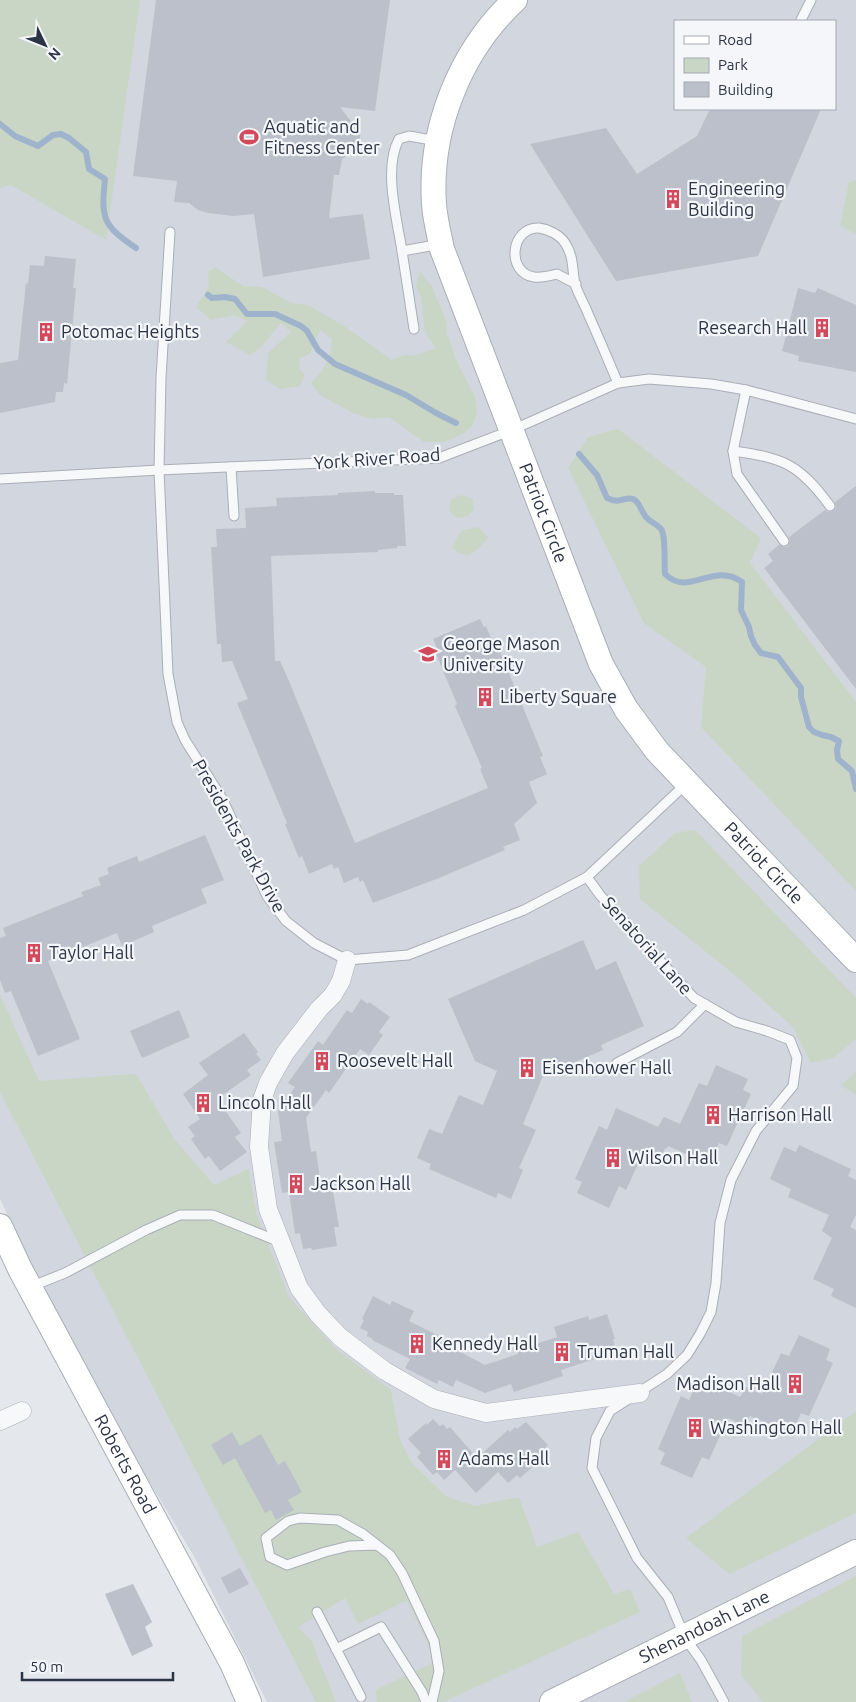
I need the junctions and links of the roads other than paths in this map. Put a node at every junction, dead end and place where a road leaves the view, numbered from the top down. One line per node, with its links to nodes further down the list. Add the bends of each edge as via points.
1 (811, 0): 3 (lane)
2 (510, 3): 4 (street, Patriot Circle, via 476,46 452,94)
3 (801, 20)
4 (438, 141): 6 (street, Patriot Circle, via 434,201); 7 (lane, via 409,136 400,139 394,147 394,200)
5 (170, 232): 16 (lane, Presidents Park Drive)
6 (441, 244): 7 (lane); 13 (street, Patriot Circle)
7 (402, 251): 9 (lane)
8 (576, 284): 8 (lane, via 569,251 556,234 539,228 524,233 514,252 519,269 526,275 540,278 557,274); 10 (lane)
9 (414, 328)
10 (618, 383): 11 (lane, York River Road, via 649,379); 13 (lane, York River Road)
11 (746, 390): 12 (lane, York River Road); 14 (lane)
12 (856, 419)
13 (512, 430): 15 (lane, York River Road, via 439,458); 21 (street, Patriot Circle, via 601,664 626,709 656,751)
14 (733, 451): 18 (lane, via 762,455 791,465 813,483); 20 (lane, via 737,474)
15 (231, 467): 16 (lane, York River Road); 19 (lane)
16 (159, 470): 17 (lane, York River Road); 23 (lane, Presidents Park Drive, via 168,674 177,722 223,800 267,896 286,921 314,943)
17 (0, 479)
18 (830, 506)
19 (234, 516)
20 (784, 542)
21 (688, 783): 22 (lane); 24 (street, Patriot Circle)
22 (587, 877): 23 (lane, via 524,910 408,955); 25 (lane, Senatorial Lane, via 694,998)
23 (347, 960): 28 (street, via 333,995 285,1053 262,1100 259,1147 268,1210)
24 (856, 960)
25 (705, 1004): 26 (lane, via 677,1032); 30 (lane, Senatorial Lane, via 736,1022 790,1040 797,1058 793,1086 756,1131 731,1180 720,1222 711,1312 703,1329 687,1355)
26 (617, 1063)
27 (0, 1226): 29 (street, Roberts Road)
28 (281, 1242): 29 (lane, via 213,1215 180,1215); 30 (street, via 299,1288 340,1337 385,1371 434,1399 486,1413)
29 (30, 1288): 39 (street, Roberts Road)
30 (640, 1393): 36 (lane, Senatorial Lane, via 610,1411 596,1438 592,1468 637,1558 668,1597)
31 (22, 1411): 32 (street)
32 (0, 1421)
33 (377, 1544): 33 (lane, via 338,1520 318,1518 288,1521 266,1538 270,1557 287,1565 349,1546); 41 (lane, via 390,1555 402,1573 434,1640 439,1671)
34 (856, 1552): 36 (street, Shenandoah Lane)
35 (317, 1612): 37 (lane)
36 (685, 1638): 42 (street, Shenandoah Lane); 43 (lane, Senatorial Lane)
37 (336, 1648): 38 (lane); 40 (lane, via 381,1627)
38 (362, 1697)
39 (250, 1702)
40 (426, 1702)
41 (432, 1702)
42 (552, 1702)
43 (724, 1702)

